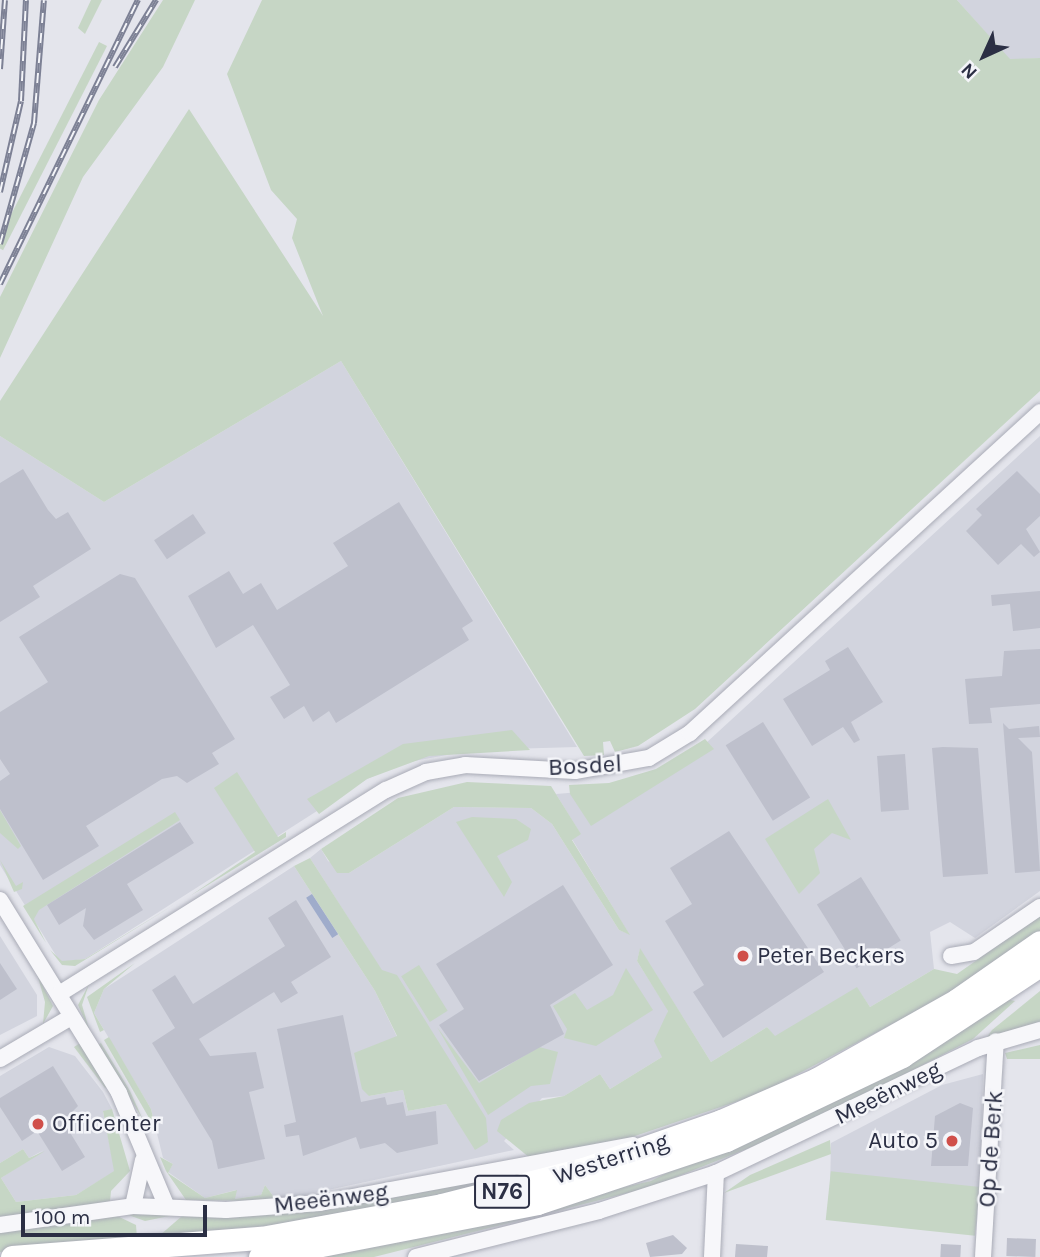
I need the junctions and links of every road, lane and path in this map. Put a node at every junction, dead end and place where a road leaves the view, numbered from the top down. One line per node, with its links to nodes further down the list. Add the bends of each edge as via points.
1 (1040, 412): 7 (street, Bosdel, via 690,733 649,758 575,771 465,765 426,772 386,790)
2 (0, 900): 7 (street)
3 (1040, 907): 5 (street, via 974,952)
4 (1040, 942): 12 (highway, Westerring / N76, via 957,1000 829,1072)
5 (951, 956)
6 (1040, 965): 19 (highway, Westerring / N76, via 902,1056 726,1140 537,1203)
7 (59, 994): 8 (street)
8 (71, 1017): 11 (street); 13 (street, via 134,1120)
9 (1040, 1030): 10 (street, Meeënweg)
10 (996, 1041): 14 (street, Meeënweg); 22 (street, Op de Berk)
11 (0, 1059)
12 (660, 1144): 15 (street, Meeënweg, via 618,1146 320,1203 226,1210); 18 (highway, Westerring / N76, via 524,1187 357,1223 170,1248)
13 (144, 1154): 15 (street); 16 (street)
14 (716, 1173): 20 (street, Meeënweg, via 599,1211); 21 (street)
15 (166, 1205): 16 (street, Meeënweg)
16 (133, 1206): 17 (street, Meeënweg)
17 (0, 1225)
18 (12, 1257)
19 (260, 1257)
20 (416, 1257)
21 (712, 1257)
22 (983, 1257)

